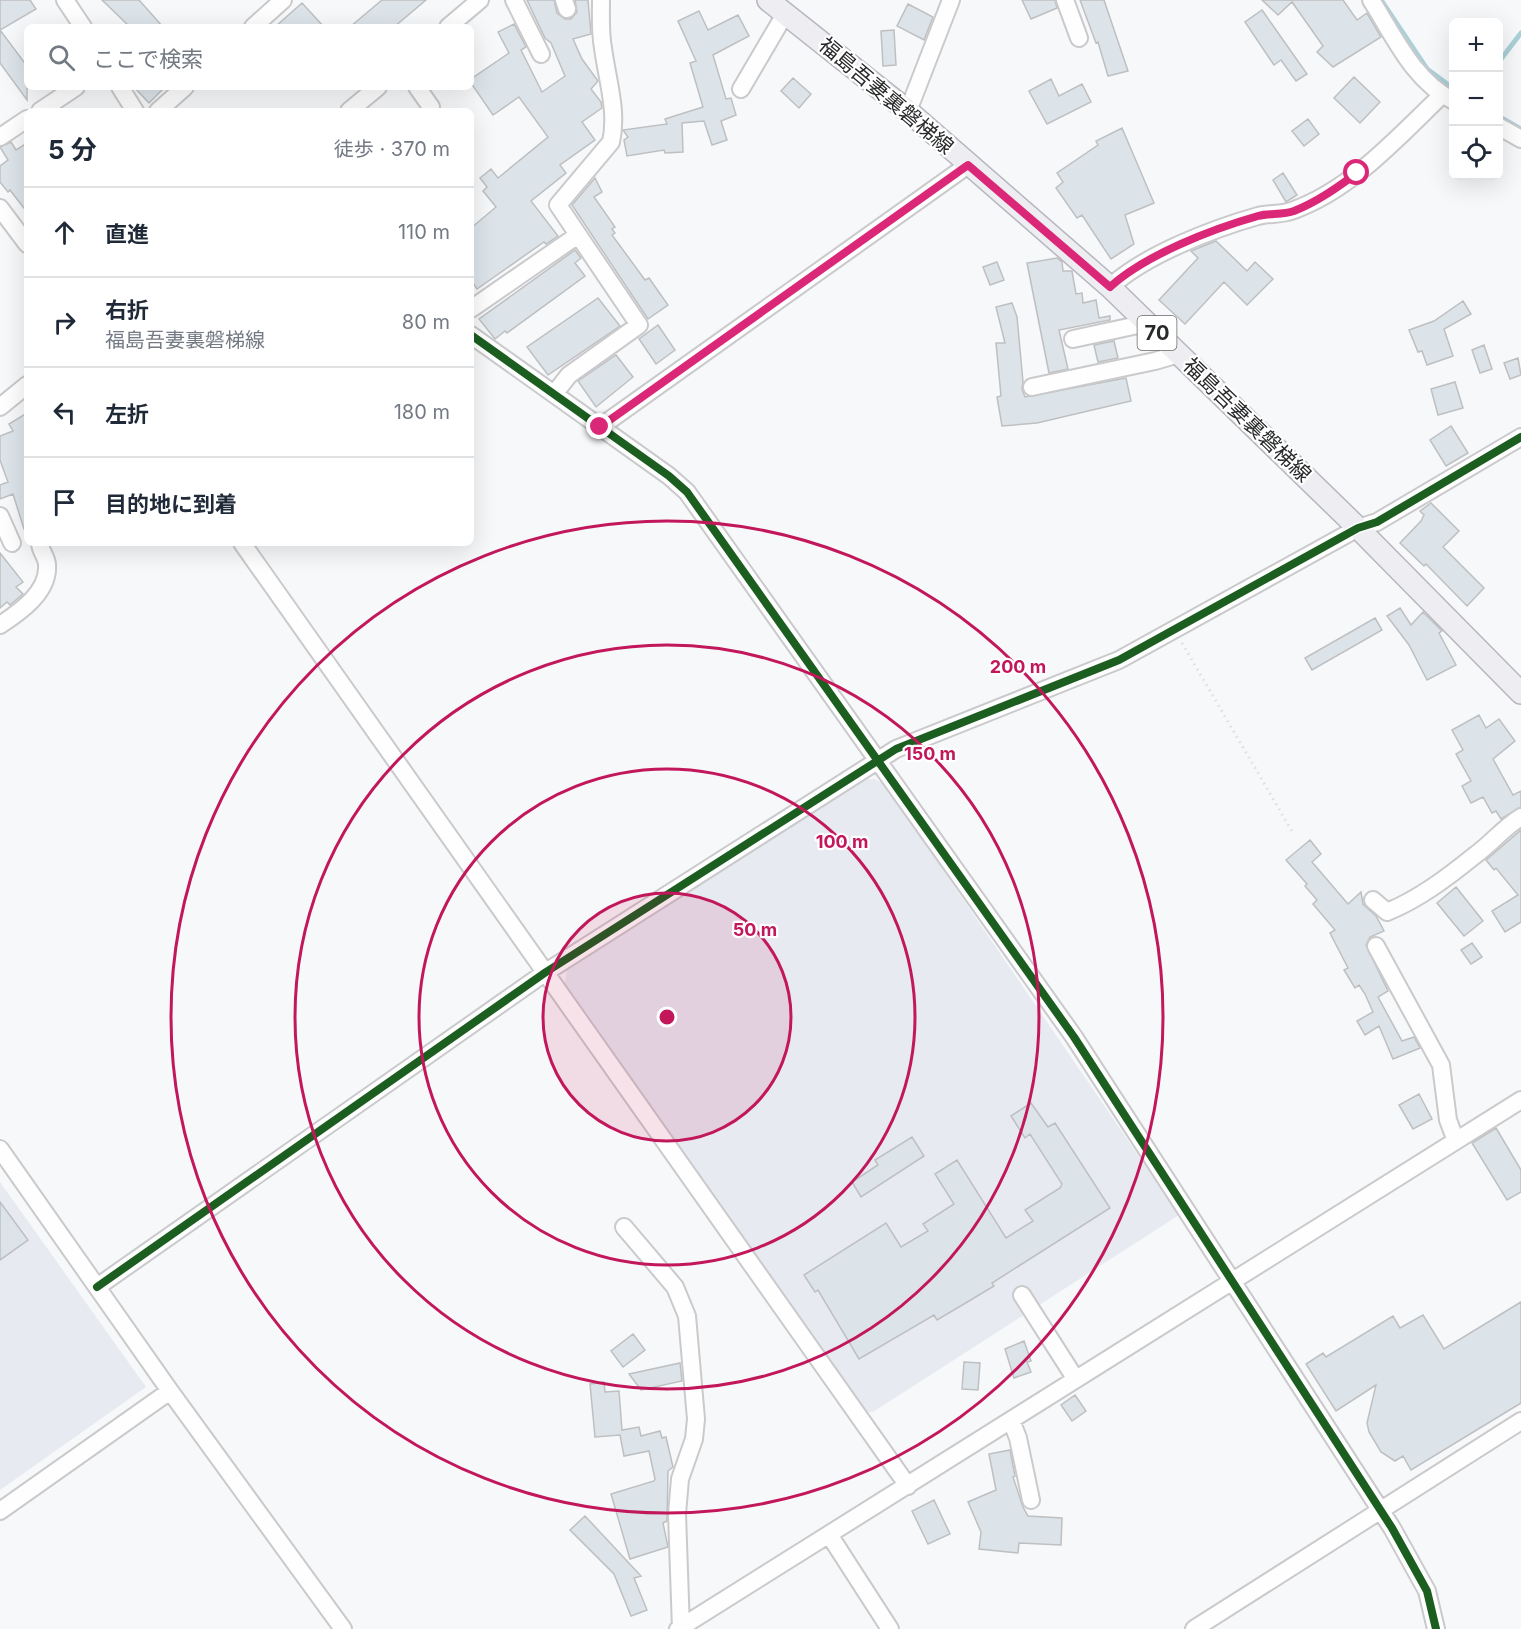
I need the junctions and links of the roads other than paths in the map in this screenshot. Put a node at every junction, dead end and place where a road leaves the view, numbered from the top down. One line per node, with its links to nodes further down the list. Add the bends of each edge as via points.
1 (283, 0): 12 (street)
2 (480, 0): 13 (street)
3 (514, 0): 15 (street)
4 (601, 0): 35 (street, via 602,46 613,131 611,142 558,205)
5 (768, 0): 10 (main road, 福島吾妻裏磐梯線 / 70)
6 (951, 0): 28 (street)
7 (1065, 0): 14 (street)
8 (1371, 0): 22 (street, via 1411,64)
9 (69, 2): 11 (street)
10 (785, 14): 16 (street); 28 (main road, 福島吾妻裏磐梯線 / 70)
11 (81, 24)
12 (256, 24)
13 (452, 24)
14 (1079, 38)
15 (541, 54)
16 (741, 89)
17 (72, 90): 24 (street)
18 (122, 90): 25 (street)
19 (182, 90): 26 (street)
20 (374, 90): 27 (street)
21 (419, 90): 23 (street)
22 (1448, 98): 37 (street, via 1336,188 1292,212 1261,215 1224,226 1131,269)
23 (431, 107)
24 (44, 108)
25 (133, 108)
26 (161, 108)
27 (353, 108)
28 (908, 111): 33 (main road, 福島吾妻裏磐梯線 / 70)
29 (24, 121): 31 (street)
30 (1503, 129): 32 (street)
31 (1, 135)
32 (1521, 139)
33 (968, 165): 37 (main road, 福島吾妻裏磐梯線 / 70); 47 (street)
34 (0, 208): 36 (street)
35 (578, 235): 38 (street); 45 (street, via 639,325 569,375)
36 (24, 240)
37 (1110, 287): 39 (main road, 福島吾妻裏磐梯線 / 70)
38 (474, 307)
39 (1147, 323): 41 (street); 42 (main road, 福島吾妻裏磐梯線 / 70)
40 (474, 337): 45 (street)
41 (1073, 339)
42 (1179, 354): 44 (street); 50 (main road, 福島吾妻裏磐梯線 / 70)
43 (24, 387): 46 (street)
44 (1032, 387)
45 (554, 394): 47 (street)
46 (0, 407)
47 (600, 427): 56 (street, via 687,492)
48 (1521, 437): 50 (street, via 1387,517)
49 (0, 516): 51 (street)
50 (1358, 528): 55 (main road, 福島吾妻裏磐梯線 / 70); 56 (street, via 1119,660 896,749)
51 (12, 543)
52 (41, 546): 54 (street, via 48,564 45,583 30,602)
53 (244, 546): 60 (street)
54 (0, 625)
55 (1521, 693)
56 (878, 761): 60 (street); 65 (street, via 1074,1037)
57 (1521, 817): 58 (street, via 1409,903 1388,912)
58 (1373, 900)
59 (1376, 946): 62 (street, via 1441,1065 1448,1120)
60 (546, 972): 66 (street); 72 (street)
61 (1521, 1101): 62 (street)
62 (1456, 1141): 65 (street)
63 (0, 1149): 66 (street)
64 (624, 1227): 77 (street, via 675,1287 687,1316 696,1419 694,1439 680,1479 677,1514)
65 (1233, 1280): 68 (street); 74 (street)
66 (97, 1287): 69 (street)
67 (1022, 1294): 68 (street)
68 (1075, 1378): 70 (street)
69 (170, 1391): 75 (street); 78 (street)
70 (1011, 1420): 72 (street); 73 (street, via 1021,1447)
71 (1521, 1422): 74 (street)
72 (908, 1486): 76 (street)
73 (1031, 1500)
74 (1380, 1510): 80 (street); 81 (street, via 1427,1591)
75 (0, 1511)
76 (830, 1536): 77 (street); 79 (street)
77 (680, 1628)
78 (343, 1629)
79 (890, 1629)
80 (1194, 1629)
81 (1436, 1629)

